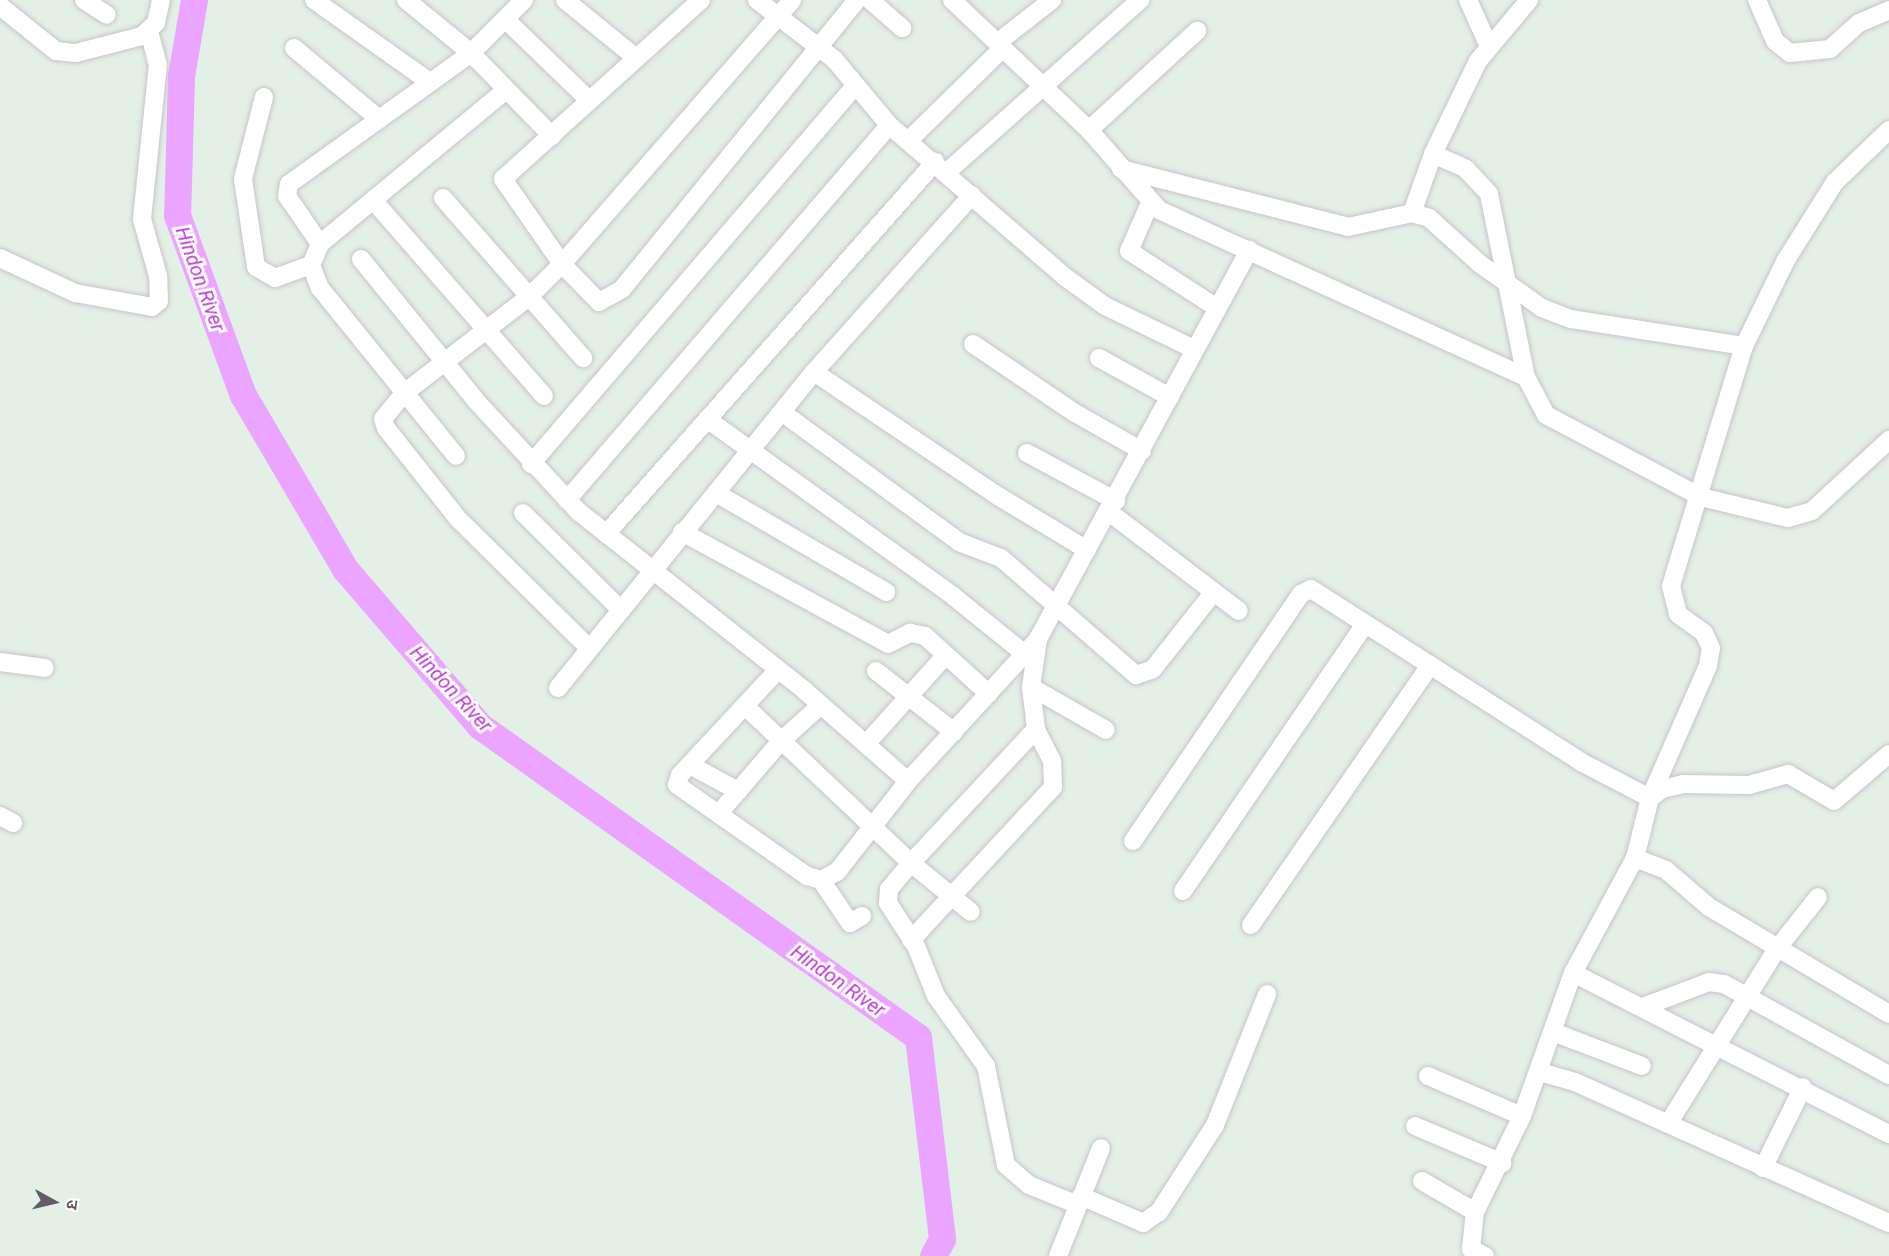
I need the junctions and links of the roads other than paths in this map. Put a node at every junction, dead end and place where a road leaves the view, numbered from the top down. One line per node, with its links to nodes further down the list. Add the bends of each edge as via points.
1 (84, 0): 20 (street)
2 (161, 0): 23 (street)
3 (314, 0): 31 (street)
4 (406, 0): 29 (street)
5 (565, 0): 30 (street)
6 (701, 0): 30 (street)
7 (757, 0): 21 (street)
8 (792, 0): 21 (street)
9 (857, 0): 27 (street)
10 (870, 0): 22 (street)
11 (1052, 0): 26 (street)
12 (1140, 0): 32 (street)
13 (1468, 0): 25 (street)
14 (1528, 0): 25 (street)
15 (1757, 0): 19 (street, via 1775,41 1790,53 1830,49 1859,23)
16 (962, 3): 26 (street)
17 (0, 6): 23 (street, via 48,45 66,53)
18 (513, 7): 29 (street); 36 (street)
19 (1889, 10)
20 (107, 15)
21 (776, 19): 27 (street); 55 (street)
22 (902, 28)
23 (149, 31): 53 (street, via 158,65 142,219 158,276 159,301 152,307 75,293)
24 (1197, 31): 39 (street)
25 (1488, 44): 43 (street)
26 (1000, 46): 32 (street); 42 (street)
27 (818, 47): 33 (street, via 834,59); 55 (street, via 610,299 599,302 590,297)
28 (294, 48): 37 (street)
29 (471, 53): 31 (street); 34 (street)
30 (635, 57): 36 (street)
31 (430, 82): 37 (street)
32 (1041, 86): 39 (street); 44 (street)
33 (854, 87): 38 (street); 79 (street)
34 (506, 90): 41 (street); 48 (street)
35 (264, 97): 56 (street, via 243,179 256,267 275,278)
36 (589, 100): 41 (street)
37 (379, 119): 51 (street, via 286,188)
38 (889, 125): 42 (street); 82 (street)
39 (1089, 130): 45 (street)
40 (1889, 130): 62 (street, via 1835,182 1774,280)
41 (552, 136): 55 (street, via 503,179)
42 (909, 141): 44 (street)
43 (1433, 154): 50 (street); 57 (street, via 1473,174 1489,194 1502,243)
44 (941, 167): 46 (street); 73 (street)
45 (1121, 169): 49 (street); 50 (street, via 1348,227)
46 (972, 195): 63 (street, via 1085,293); 67 (street)
47 (443, 198): 58 (street)
48 (373, 200): 51 (street); 60 (street)
49 (1150, 203): 52 (street, via 1183,224); 59 (street, via 1129,251)
50 (1412, 213): 57 (street, via 1442,225)
51 (320, 244): 56 (street)
52 (1248, 250): 59 (street); 68 (street)
53 (0, 258)
54 (361, 259): 66 (street)
55 (562, 264): 58 (street)
56 (311, 266): 69 (street, via 320,288)
57 (1504, 282): 62 (street, via 1542,308 1571,319); 68 (street)
58 (529, 297): 60 (street); 64 (street)
59 (1217, 308): 63 (street)
60 (488, 329): 66 (street); 70 (street)
61 (974, 344): 75 (street, via 1075,413)
62 (1743, 346): 81 (street)
63 (1194, 349): 71 (street)
64 (583, 358)
65 (1099, 358): 71 (street)
66 (444, 363): 69 (street); 79 (street)
67 (814, 372): 72 (street); 87 (street)
68 (1526, 377): 81 (street, via 1546,415)
69 (403, 394): 78 (street); 96 (street, via 386,411 386,428 459,520)
70 (544, 396)
71 (1170, 397): 75 (street)
72 (783, 412): 77 (street); 91 (street, via 959,542 1001,558)
73 (708, 419): 77 (street); 86 (street)
74 (1889, 440): 81 (street, via 1802,516 1788,518)
75 (1142, 451): 83 (street)
76 (1027, 453): 83 (street)
77 (750, 454): 80 (street); 97 (street, via 953,596)
78 (456, 456)
79 (531, 464): 82 (street)
80 (716, 493): 85 (street); 89 (street)
81 (1701, 497): 119 (street, via 1671,586 1678,614 1704,633 1711,648)
82 (567, 500): 86 (street)
83 (1113, 507): 87 (street); 90 (street)
84 (523, 513): 92 (street)
85 (682, 532): 88 (street); 98 (street, via 888,645 918,633)
86 (606, 534): 88 (street)
87 (1087, 550): 91 (street)
88 (652, 572): 92 (street); 103 (street)
89 (886, 592)
90 (1213, 593): 91 (street, via 1153,669 1142,675 1130,672); 93 (street)
91 (1059, 604): 95 (street)
92 (621, 610): 96 (street)
93 (1239, 611)
94 (1365, 624): 100 (street); 122 (street, via 1322,592 1311,589 1301,594); 126 (street)
95 (1038, 639): 97 (street); 104 (street)
96 (589, 648): 105 (street)
97 (1025, 654): 106 (street)
98 (945, 656): 106 (street); 107 (street)
99 (0, 662): 101 (street)
100 (1430, 666): 119 (street, via 1581,762); 131 (street)
101 (45, 669)
102 (876, 671): 107 (street)
103 (776, 672): 108 (street); 109 (street)
104 (1031, 687): 110 (street); 111 (street)
105 (558, 688)
106 (989, 694): 112 (street)
107 (909, 697): 112 (street); 114 (street)
108 (821, 705): 113 (street); 114 (street)
109 (746, 707): 113 (street); 116 (street)
110 (1036, 729): 124 (street); 128 (street, via 1052,761 1053,787)
111 (1106, 730)
112 (954, 732): 117 (street)
113 (781, 741): 118 (street); 121 (street)
114 (866, 744): 117 (street)
115 (1889, 754): 119 (street, via 1834,801 1788,774 1749,785 1683,784 1662,789)
116 (690, 765): 118 (street); 120 (street, via 677,785)
117 (908, 781): 121 (street)
118 (738, 791): 120 (street)
119 (1650, 798): 123 (street)
120 (720, 812): 125 (street, via 807,876)
121 (876, 825): 124 (street); 125 (street, via 837,872)
122 (1133, 842)
123 (1635, 858): 133 (street, via 1666,870 1709,907); 134 (street)
124 (911, 863): 128 (street); 132 (street, via 888,897)
125 (821, 880): 130 (street, via 850,923)
126 (1183, 891)
127 (1818, 897): 133 (street)
128 (953, 900): 129 (street); 132 (street, via 931,915)
129 (970, 912)
130 (862, 916)
131 (1251, 926)
132 (911, 940): 154 (street, via 936,996 986,1066 1006,1165 1029,1185)
133 (1777, 949): 136 (street); 138 (street)
134 (1573, 973): 137 (street); 139 (street)
135 (1267, 994): 154 (street, via 1215,1125 1159,1212 1143,1222)
136 (1747, 995): 137 (street, via 1709,982); 140 (street); 143 (street)
137 (1642, 1006): 140 (street)
138 (1889, 1014)
139 (1553, 1032): 141 (street); 142 (street)
140 (1716, 1042): 145 (street); 147 (street)
141 (1642, 1066)
142 (1540, 1072): 146 (street); 147 (street, via 1575,1082)
143 (1889, 1075)
144 (1428, 1076): 146 (street)
145 (1803, 1087): 149 (street); 152 (street)
146 (1522, 1116): 151 (street)
147 (1668, 1124): 152 (street)
148 (1415, 1126): 151 (street)
149 (1889, 1134)
150 (1101, 1148): 154 (street)
151 (1502, 1163): 155 (street)
152 (1763, 1168): 156 (street)
153 (1422, 1181): 155 (street)
154 (1080, 1201): 158 (street)
155 (1475, 1212): 157 (street)
156 (1889, 1223)
157 (1475, 1254)
158 (1058, 1256)

